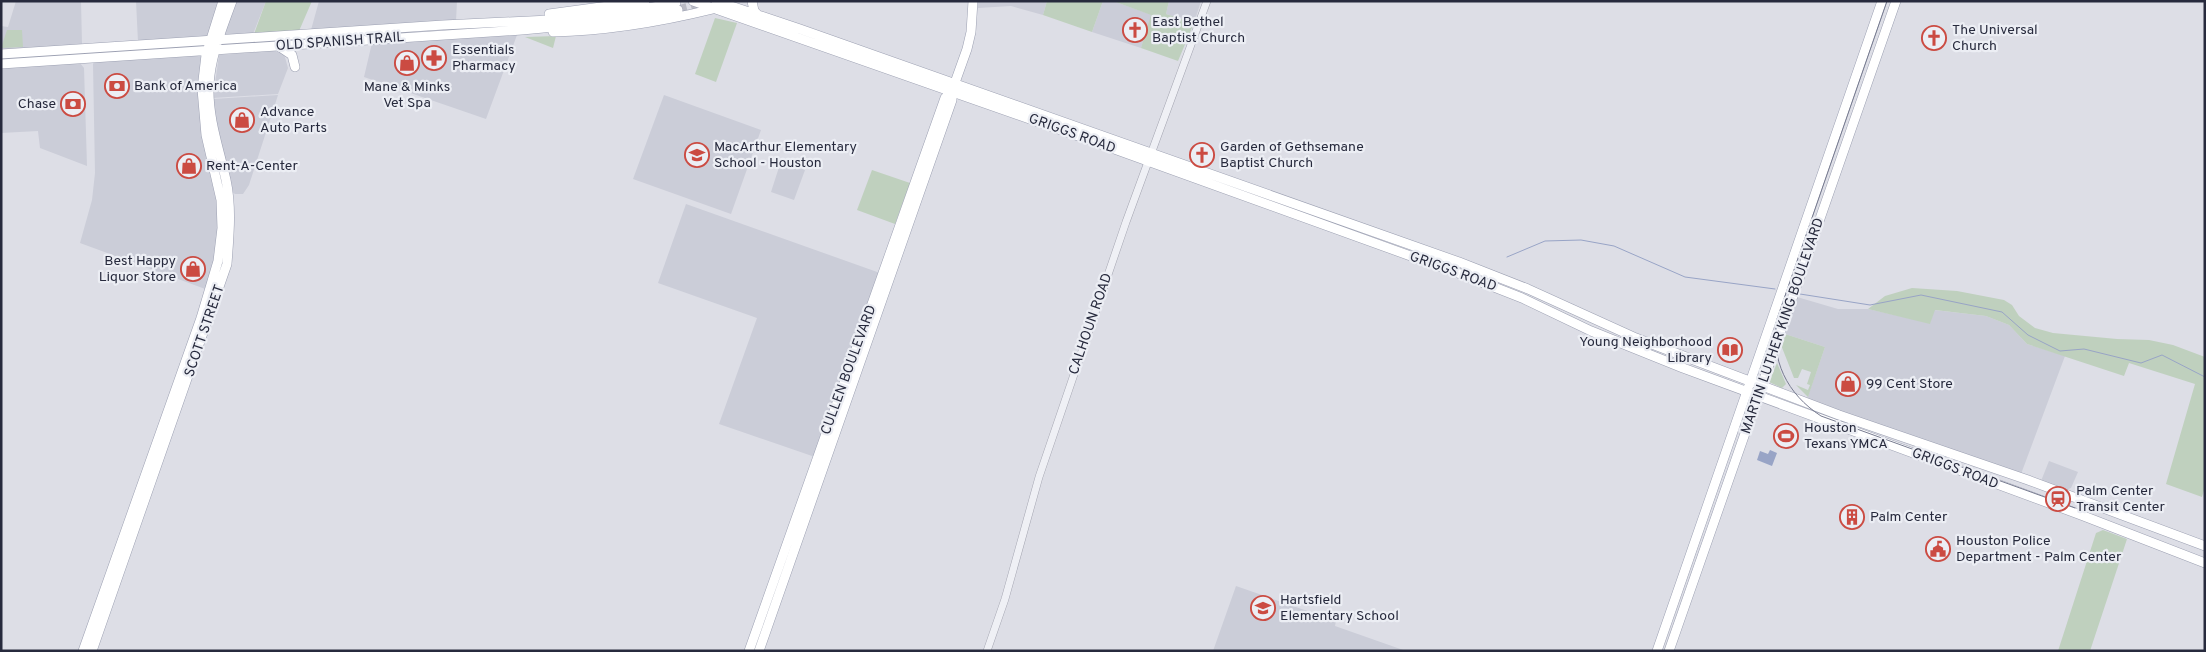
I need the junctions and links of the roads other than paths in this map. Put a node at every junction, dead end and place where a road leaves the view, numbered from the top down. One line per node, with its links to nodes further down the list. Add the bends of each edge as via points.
1 (224, 1): 20 (main road, SCOTT STREET)
2 (232, 1): 20 (main road, SCOTT STREET)
3 (645, 1): 16 (main road, via 547,14)
4 (692, 1): 12 (main road, GRIGGS ROAD)
5 (737, 1): 11 (main road)
6 (752, 1): 14 (main road)
7 (973, 1): 26 (main road, CULLEN BOULEVARD, via 971,32)
8 (1207, 1): 28 (street, CALHOUN ROAD)
9 (1882, 1): 33 (main road, MARTIN LUTHER KING BOULEVARD)
10 (1896, 1): 34 (main road, MARTIN LUTHER KING BOULEVARD)
11 (726, 4): 12 (main road); 14 (main road, GRIGGS ROAD)
12 (714, 5): 16 (main road, via 663,20 604,30 548,32); 26 (main road, GRIGGS ROAD)
13 (677, 6): 16 (main road, OLD SPANISH TRAIL)
14 (759, 16): 26 (main road, GRIGGS ROAD)
15 (436, 25): 16 (main road, OLD SPANISH TRAIL); 17 (main road, OLD SPANISH TRAIL); 18 (main road)
16 (522, 25): 18 (main road, OLD SPANISH TRAIL)
17 (368, 30): 19 (main road); 20 (main road, OLD SPANISH TRAIL)
18 (437, 35): 19 (main road, OLD SPANISH TRAIL)
19 (368, 41): 21 (main road, OLD SPANISH TRAIL)
20 (213, 45): 21 (main road, OLD SPANISH TRAIL); 22 (main road, OLD SPANISH TRAIL); 27 (main road, SCOTT STREET, via 202,89)
21 (278, 46): 25 (main road, via 290,52)
22 (153, 49): 23 (main road, OLD SPANISH TRAIL); 24 (main road, OLD SPANISH TRAIL)
23 (4, 54): 24 (main road)
24 (4, 64)
25 (295, 67)
26 (953, 87): 28 (main road, GRIGGS ROAD); 45 (main road, CULLEN BOULEVARD, via 945,98); 46 (main road, CULLEN BOULEVARD, via 952,100 908,229)
27 (209, 133): 43 (main road, SCOTT STREET, via 221,200 218,261); 44 (main road, SCOTT STREET, via 229,200 227,264)
28 (1150, 157): 29 (main road, GRIGGS ROAD); 30 (main road, GRIGGS ROAD); 47 (street, CALHOUN ROAD, via 1039,477)
29 (1227, 179): 30 (main road); 31 (main road, GRIGGS ROAD, via 1510,282)
30 (1224, 189): 32 (main road, GRIGGS ROAD, via 1501,289 1591,331)
31 (1687, 357): 32 (main road); 33 (main road, GRIGGS ROAD)
32 (1683, 368): 35 (main road, GRIGGS ROAD)
33 (1750, 381): 34 (main road, GRIGGS ROAD); 35 (main road, MARTIN LUTHER KING BOULEVARD)
34 (1761, 384): 36 (main road, MARTIN LUTHER KING BOULEVARD); 41 (main road, GRIGGS ROAD)
35 (1747, 392): 36 (main road, GRIGGS ROAD); 37 (main road, MARTIN LUTHER KING BOULEVARD)
36 (1757, 396): 38 (main road, MARTIN LUTHER KING BOULEVARD); 42 (main road, GRIGGS ROAD)
37 (1725, 454): 38 (main road); 39 (main road, MARTIN LUTHER KING BOULEVARD)
38 (1737, 458): 40 (main road, MARTIN LUTHER KING BOULEVARD)
39 (1709, 501): 40 (main road); 48 (main road, MARTIN LUTHER KING BOULEVARD)
40 (1720, 504): 49 (main road, MARTIN LUTHER KING BOULEVARD)
41 (2205, 546)
42 (2205, 563)
43 (83, 651)
44 (92, 651)
45 (749, 651)
46 (758, 651)
47 (987, 651)
48 (1657, 651)
49 (1669, 651)

